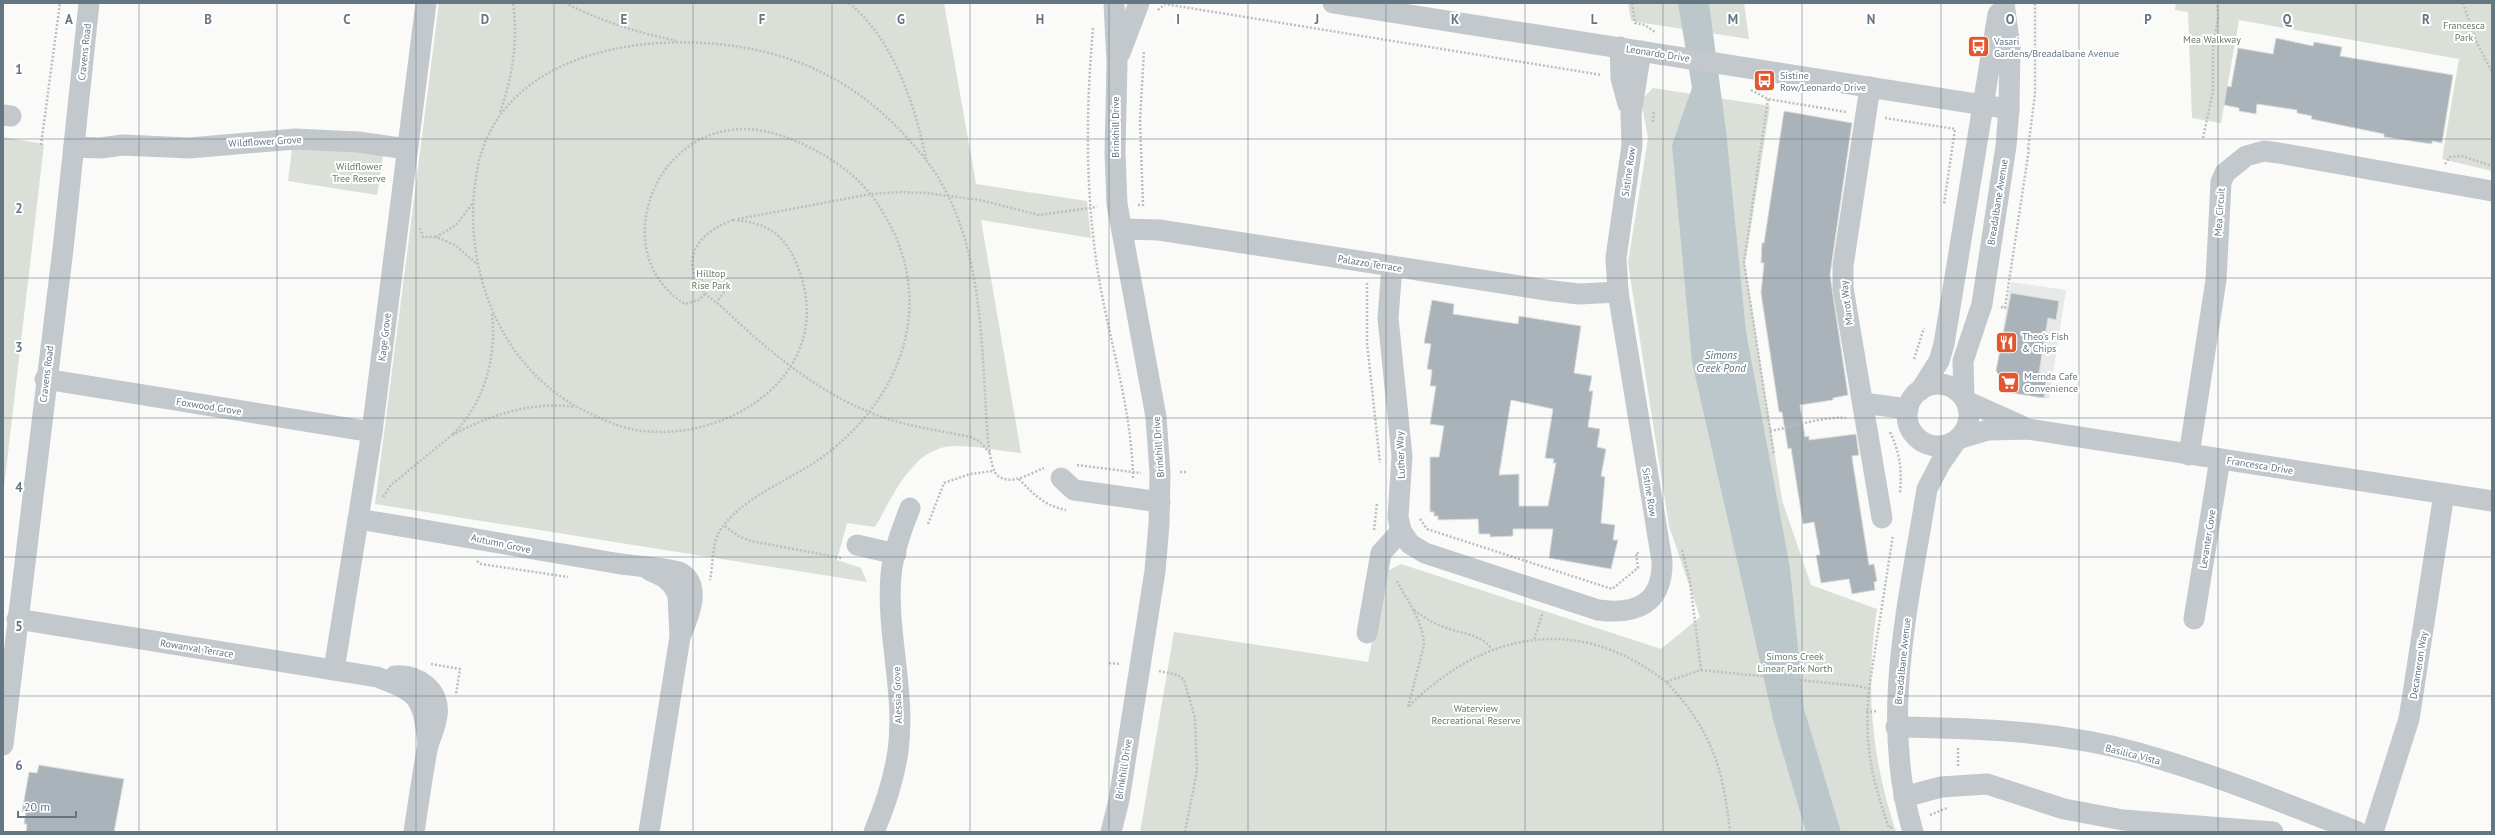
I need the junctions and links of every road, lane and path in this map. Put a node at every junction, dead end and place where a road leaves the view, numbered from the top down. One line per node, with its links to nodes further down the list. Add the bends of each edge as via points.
1 (60, 3): 35 (path)
2 (89, 3): 33 (street, Cravens Road)
3 (426, 3): 36 (street, Kage Grove)
4 (513, 3): 30 (path, via 516,34 514,57 511,79)
5 (565, 3): 16 (path, via 592,17)
6 (849, 3): 38 (path, via 866,18 897,70 912,101)
7 (1114, 3): 20 (street, Brinkhill Drive)
8 (1333, 3): 18 (street, Leonardo Drive)
9 (1632, 3): 19 (path, via 1636,23 1645,25 1663,38)
10 (2000, 3): 26 (street)
11 (2004, 3): 28 (street, Breadalbane Avenue, via 2010,47)
12 (2217, 3): 34 (path, via 2213,91)
13 (2464, 3): 21 (path, via 2476,41)
14 (1137, 9): 20 (street, Brinkhill Drive); 22 (path, via 1149,17 1165,4)
15 (1094, 20): 44 (path, via 1087,111)
16 (685, 42): 30 (path, via 635,45 598,53 567,64 513,98); 38 (path, via 729,44 766,50 841,81 868,99 893,121)
17 (1144, 46): 43 (path, via 1140,120 1143,205)
18 (1620, 47): 19 (street, Leonardo Drive); 22 (street, Sistine Row)
19 (1657, 54): 24 (street, Leonardo Drive); 29 (street, Sistine Row)
20 (1117, 63): 43 (street, Brinkhill Drive)
21 (2492, 72)
22 (1621, 78): 29 (street, Sistine Row)
23 (1745, 85): 25 (path)
24 (1870, 86): 26 (street, Leonardo Drive); 31 (street, Marot Way)
25 (1768, 99): 31 (path); 68 (path, via 1744,262)
26 (1982, 105): 28 (street, Leonardo Drive); 61 (street, via 1944,344 1938,361)
27 (1654, 106): 32 (path)
28 (2009, 109): 62 (street, Breadalbane Avenue, via 1982,304 1963,361)
29 (1631, 114): 52 (street, Sistine Row, via 1632,145 1616,258)
30 (500, 115): 42 (path, via 483,145)
31 (1866, 115): 45 (path, via 1955,129); 65 (street, Marot Way, via 1843,266 1843,288)
32 (1653, 128)
33 (75, 138): 36 (street, Wildflower Grove, via 189,148 295,139 358,142); 60 (street, Cravens Road)
34 (2203, 138)
35 (41, 144)
36 (408, 149): 69 (street, Kage Grove)
37 (2029, 149): 55 (path)
38 (926, 160): 41 (path)
39 (2492, 191): 75 (street, Mea Circuit, via 2264,151 2246,156 2234,164 2225,173 2219,192 2216,280)
40 (871, 194): 41 (path, via 899,192); 46 (path); 53 (path, via 840,165 787,137 732,129 699,140 667,164 657,179 649,198 646,239 649,257 658,275 678,300 685,304 692,303); 66 (path, via 896,236 906,266 910,293 907,337 897,368)
41 (950, 196): 44 (path, via 980,200 1039,215); 73 (path, via 967,249 973,281 983,352)
42 (472, 204): 48 (path); 48 (path, via 456,225 436,237 455,245)
43 (1117, 204): 44 (path); 47 (street, Brinkhill Drive)
44 (1090, 208): 79 (path, via 1103,300 1128,411)
45 (1944, 210)
46 (733, 220): 50 (path, via 717,226 698,244 692,264); 59 (path, via 763,224 776,233 788,247 798,268 808,305 799,353)
47 (1122, 229): 49 (street, Palazzo Terrace, via 1159,230); 81 (street, Brinkhill Drive, via 1128,276 1156,417)
48 (477, 264): 56 (path)
49 (1391, 277): 51 (path); 52 (street, Palazzo Terrace, via 1572,294); 95 (street, Luther Way, via 1388,318 1402,456 1402,480 1397,504)
50 (698, 283): 53 (path); 54 (path, via 705,276 721,275 726,281 726,289)
51 (1368, 283)
52 (1618, 292): 96 (street, Sistine Row)
53 (705, 294): 54 (path)
54 (717, 302): 59 (path, via 746,331)
55 (2005, 308)
56 (492, 312): 63 (path, via 502,332 533,373 554,393); 70 (path, via 494,336 489,370 474,406 464,423)
57 (1926, 322): 58 (path, via 1921,343)
58 (1912, 363)
59 (792, 367): 63 (path, via 766,394 749,406 698,427 644,431 616,426); 66 (path)
60 (46, 380): 69 (street, Foxwood Grove); 102 (street, Cravens Road)
61 (1920, 391): 62 (street, via 1938,384 1958,391); 64 (street)
62 (1965, 400): 67 (street, Francesca Drive); 72 (street, via 1969,421)
63 (577, 408): 70 (path, via 550,406 507,411 474,423)
64 (1898, 408): 65 (street); 71 (street, via 1907,418); 84 (path, via 1887,422 1902,468)
65 (1865, 412): 68 (path); 93 (street, Marot Way)
66 (871, 413): 73 (path, via 931,431 971,437 979,441); 92 (path, via 820,459 764,492)
67 (2028, 429): 72 (street, Francesca Drive, via 1988,430); 75 (street, Francesca Drive)
68 (1770, 431): 74 (path)
69 (372, 432): 90 (street, Kage Grove)
70 (452, 435): 91 (path, via 391,485 383,497)
71 (1914, 435): 72 (street, via 1929,445 1943,446); 82 (street, Breadalbane Avenue, via 1924,461)
72 (1957, 440): 82 (street, Breadalbane Avenue, via 1940,464)
73 (990, 453): 78 (path)
74 (1774, 455)
75 (2189, 455): 76 (street, Francesca Drive)
76 (2220, 459): 83 (street, Francesca Drive); 103 (street, Levanter Cove)
77 (1061, 470): 78 (path, via 1009,480 998,477); 79 (path); 85 (street, via 1074,490)
78 (993, 471): 94 (path, via 970,474 944,483)
79 (1133, 472): 81 (path); 85 (path)
80 (1186, 472): 81 (path)
81 (1160, 473): 87 (street, Brinkhill Drive)
82 (1928, 489): 115 (street, Breadalbane Avenue, via 1898,676)
83 (2444, 494): 86 (street, Francesca Drive); 128 (street, Decameron Way, via 2409,719)
84 (1899, 495)
85 (1134, 499): 87 (street)
86 (2492, 501)
87 (1160, 502): 109 (street, Brinkhill Drive, via 1154,571)
88 (910, 508): 98 (street, Alessia Grove)
89 (1418, 516): 96 (path, via 1427,529 1612,589 1638,568 1636,554)
90 (358, 519): 91 (street, Autumn Grove); 110 (street, Kage Grove)
91 (379, 522): 120 (street, Autumn Grove, via 644,568 666,568 681,572 688,580 692,597 690,614 680,637)
92 (725, 526): 97 (path, via 738,536 751,541); 99 (path, via 717,540)
93 (1888, 526): 112 (path)
94 (924, 530)
95 (1401, 531): 100 (street, Sistine Row, via 1410,544 1425,552); 104 (street, via 1381,554)
96 (1660, 551): 100 (street, Sistine Row, via 1662,572 1659,584 1644,605 1632,610 1598,610); 111 (path, via 1682,547 1690,582)
97 (851, 552): 98 (street)
98 (896, 554): 121 (street, Alessia Grove, via 891,575 892,623 899,701 898,750 887,801)
99 (710, 584)
100 (1549, 593): 105 (path)
101 (1413, 610): 106 (path, via 1444,627 1476,636)
102 (16, 619): 110 (street, Rowanval Terrace); 116 (street, Cravens Road)
103 (2194, 619)
104 (1366, 633)
105 (1534, 639)
106 (1492, 649)
107 (1109, 663): 109 (path)
108 (429, 664): 113 (path, via 460,668)
109 (1139, 667): 122 (street, Brinkhill Drive, via 1119,800); 123 (path, via 1178,675 1184,680 1189,691 1197,756 1192,802)
110 (334, 670): 119 (street, Rowanval Terrace, via 377,677 409,676 425,684 433,692 438,714 428,742)
111 (1701, 670): 112 (path); 124 (path, via 1666,682 1686,702 1709,739 1721,772)
112 (1868, 689): 114 (path)
113 (455, 700)
114 (1866, 712)
115 (1896, 726): 117 (street, Breadalbane Avenue); 127 (street, Basilica Vista, via 2042,734 2138,753 2223,780)
116 (3, 745)
117 (1904, 797): 118 (street, via 1941,787 1987,784 2064,809); 125 (street, Breadalbane Avenue)
118 (2188, 829): 126 (street, via 2238,828)
119 (414, 832)
120 (649, 832)
121 (874, 832)
122 (1111, 832)
123 (1185, 832)
124 (1730, 832)
125 (1913, 832)
126 (2273, 832)
127 (2358, 832)
128 (2373, 832)

